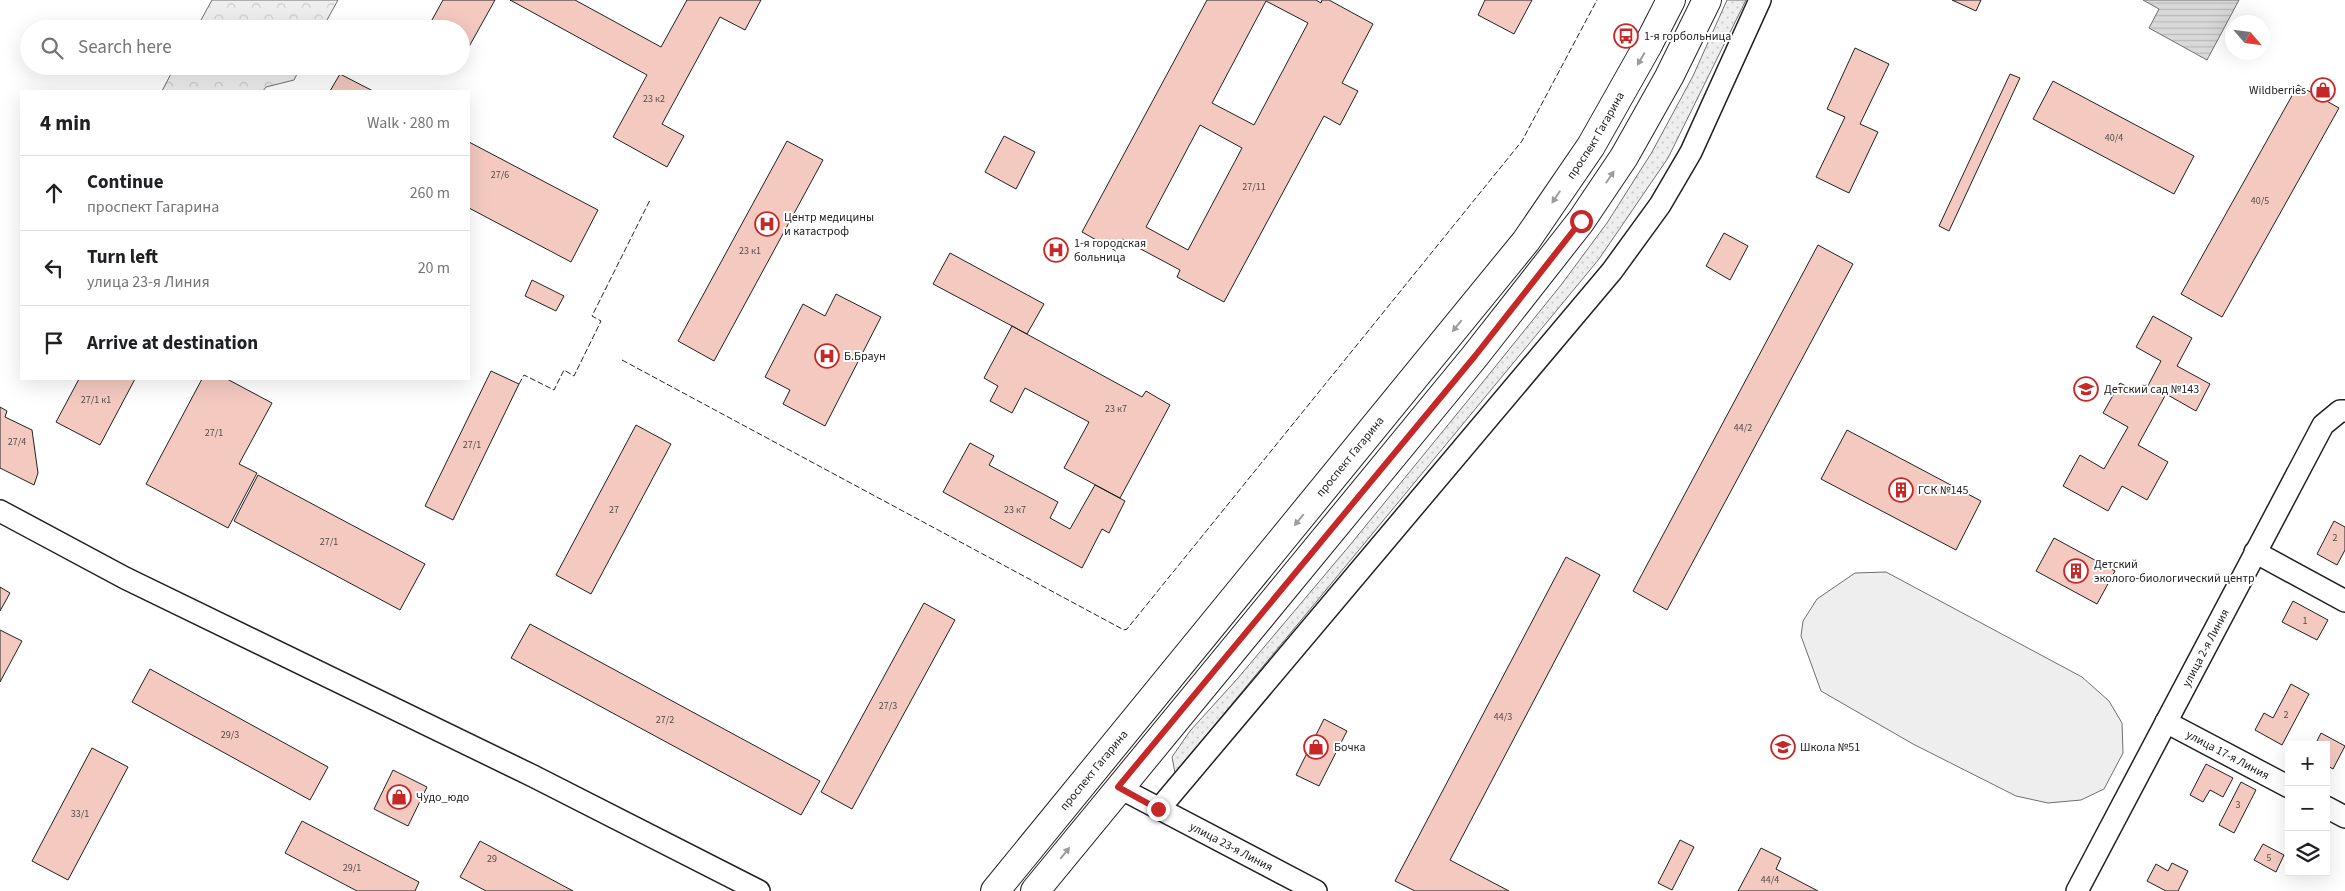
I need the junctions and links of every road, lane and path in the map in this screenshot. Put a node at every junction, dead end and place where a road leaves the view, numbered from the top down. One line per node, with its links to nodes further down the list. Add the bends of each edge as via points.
1 (1671, 0): 15 (main road, проспект Гагарина, one-way to 15, via 1591,146 1526,241)
2 (1708, 0): 10 (main road, one-way to 2, via 1475,356 1581,221 1629,149)
3 (1760, 0): 11 (street, via 1691,152 1660,205 1612,271)
4 (2342, 411): 6 (street, улица 2-я Линия, via 2323,425)
5 (0, 511): 14 (street, via 125,578 541,780)
6 (2255, 552): 7 (street); 8 (street, улица 2-я Линия)
7 (2345, 601)
8 (2166, 722): 9 (street, улица 17-я Линия); 18 (street, улица 2-я Линия)
9 (2287, 786)
10 (1118, 787): 11 (street, улица 23-я Линия); 16 (main road, one-way to 10)
11 (1158, 809): 17 (street, улица 23-я Линия)
12 (2330, 809): 13 (street)
13 (2345, 817)
14 (759, 891)
15 (995, 891)
16 (1035, 891)
17 (1316, 891)
18 (2078, 891)

